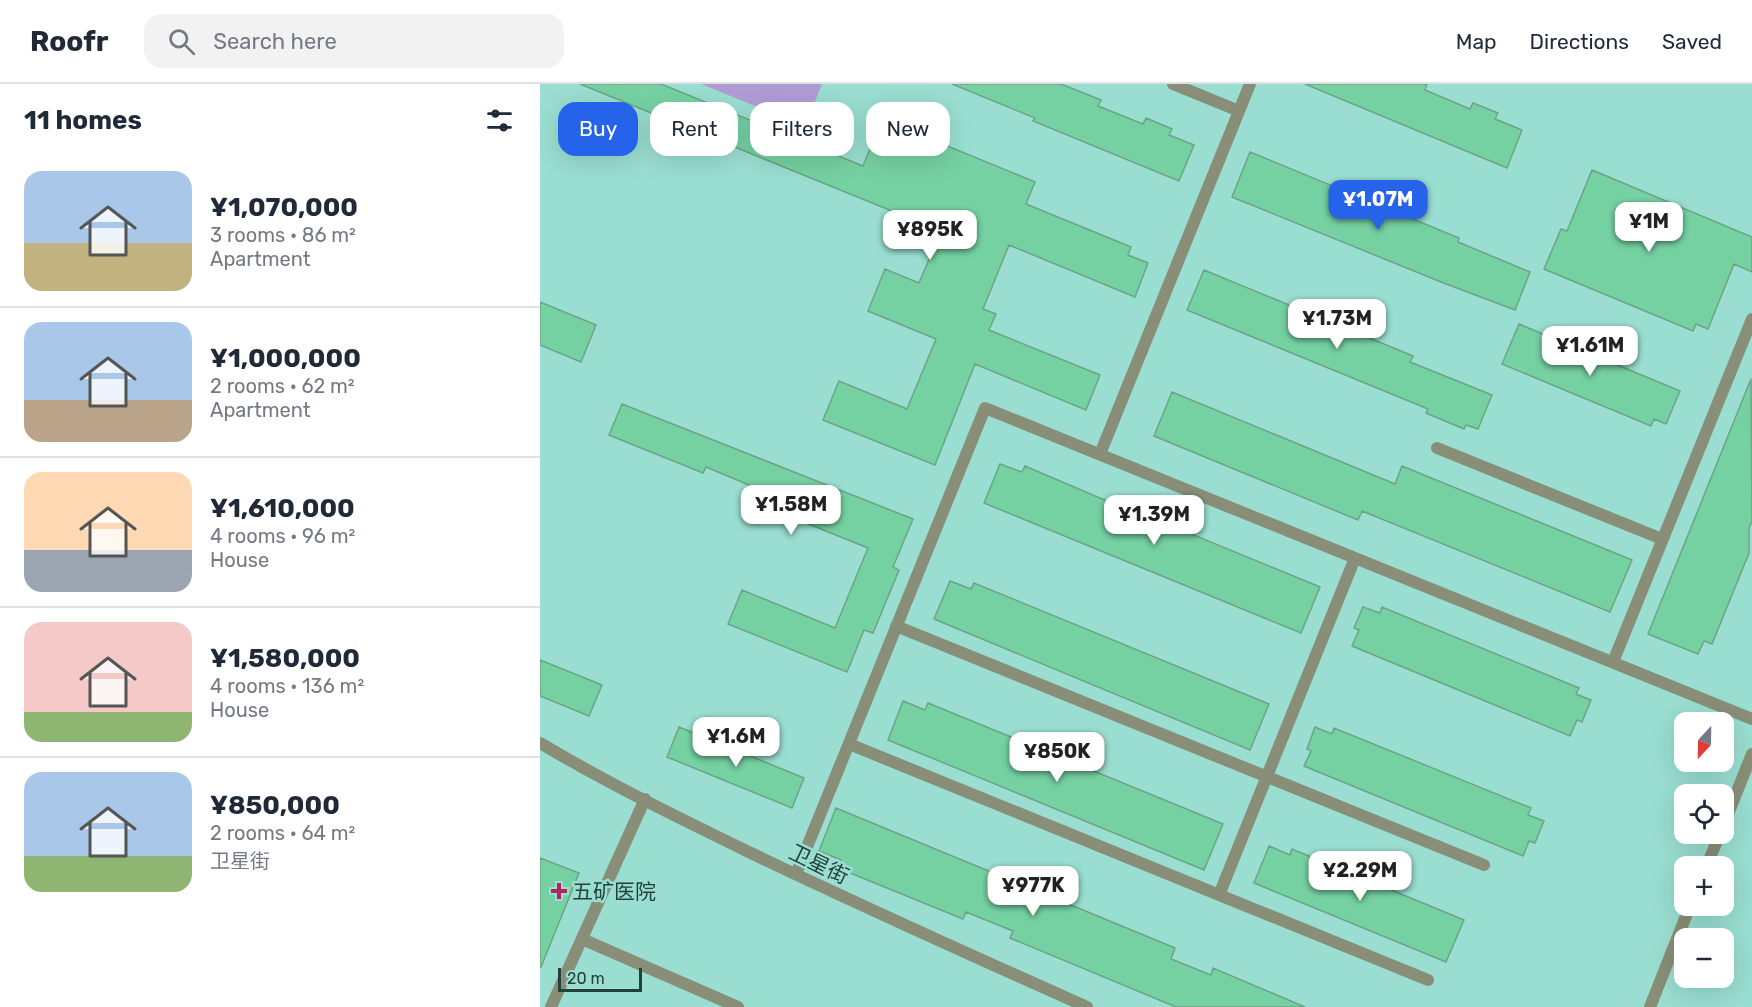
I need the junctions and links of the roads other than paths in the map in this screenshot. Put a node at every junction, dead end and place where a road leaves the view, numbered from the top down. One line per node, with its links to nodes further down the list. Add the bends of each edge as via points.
1 (1173, 84): 3 (street)
2 (1250, 84): 3 (street)
3 (1239, 111): 6 (street)
4 (1752, 319): 7 (street)
5 (1437, 448): 7 (street)
6 (1100, 454): 8 (street); 9 (street, via 985,408)
7 (1662, 539): 10 (street)
8 (1355, 558): 10 (street); 15 (street)
9 (896, 626): 13 (street); 15 (street)
10 (1613, 662): 11 (street)
11 (1752, 719)
12 (540, 743): 16 (street, 卫星街)
13 (849, 744): 19 (street); 20 (street)
14 (1752, 754): 17 (street)
15 (1267, 777): 18 (street); 20 (street)
16 (645, 799): 19 (street, 卫星街); 22 (street)
17 (1734, 799)
18 (1484, 865)
19 (796, 874): 26 (street, 卫星街)
20 (1219, 895): 23 (street)
21 (1686, 916): 27 (street)
22 (582, 939): 24 (street); 25 (street)
23 (1428, 980)
24 (551, 1007)
25 (738, 1007)
26 (1087, 1007)
27 (1650, 1007)

